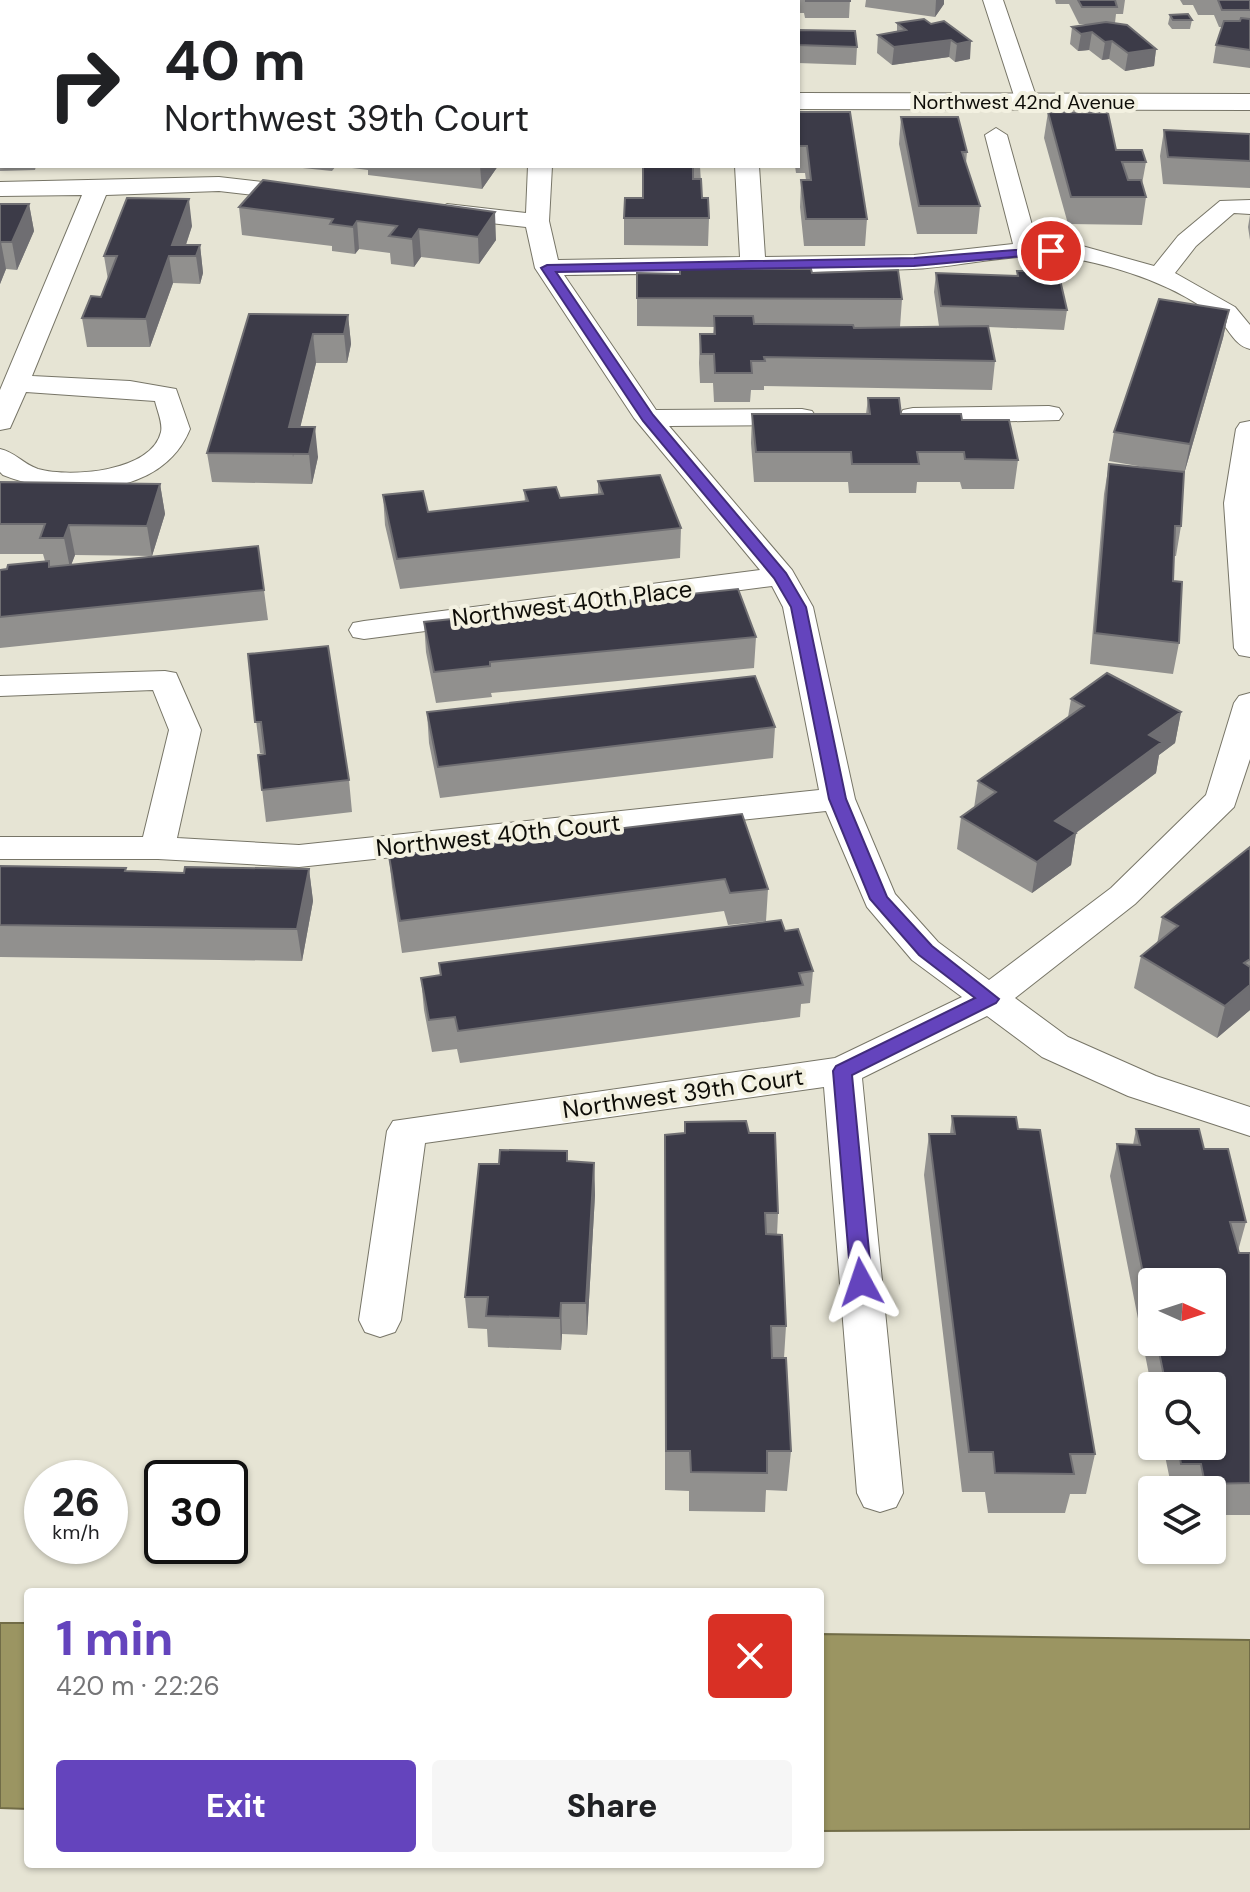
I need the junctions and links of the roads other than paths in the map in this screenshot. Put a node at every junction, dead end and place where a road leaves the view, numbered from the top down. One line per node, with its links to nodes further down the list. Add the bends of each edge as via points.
1 (993, 0): 3 (street)
2 (800, 101): 3 (street, Northwest 42nd Avenue)
3 (1027, 102): 4 (street, Northwest 42nd Avenue)
4 (1250, 102)
5 (996, 135): 14 (street)
6 (540, 168): 13 (street)
7 (747, 168): 15 (street)
8 (97, 188): 9 (street); 10 (street, via 219,184); 19 (street)
9 (0, 189)
10 (325, 196)
11 (416, 207): 13 (street)
12 (1250, 207): 17 (street, via 1228,206 1187,241)
13 (537, 221): 16 (street)
14 (1027, 250): 15 (street, via 914,262); 17 (street, via 1075,251)
15 (753, 266): 16 (street)
16 (547, 268): 23 (street)
17 (1160, 275): 18 (street, via 1226,312)
18 (1250, 341)
19 (16, 383): 24 (street); 26 (street, via 167,395 176,429 164,453 129,473 99,478 28,478)
20 (1049, 414): 22 (street)
21 (833, 416): 23 (street)
22 (879, 416)
23 (648, 418): 28 (street)
24 (0, 422)
25 (1250, 429): 27 (street)
26 (0, 457)
27 (1244, 504): 30 (street)
28 (781, 576): 29 (street, Northwest 40th Place); 33 (street, via 798,607)
29 (364, 630)
30 (1250, 648)
31 (0, 686): 35 (street, via 165,680 185,730)
32 (1250, 703): 36 (street, Northwest 39th Court, via 1222,799 1123,896)
33 (838, 799): 35 (street, Northwest 40th Court, via 299,856); 36 (street, via 879,899 925,951)
34 (0, 848): 35 (street, Northwest 40th Court)
35 (158, 848)
36 (989, 999): 37 (street, Northwest 39th Court); 38 (street, via 1055,1047 1142,1086)
37 (842, 1071): 39 (street, Northwest 39th Court, via 407,1131); 40 (street)
38 (1250, 1122)
39 (380, 1320)
40 (880, 1493)

